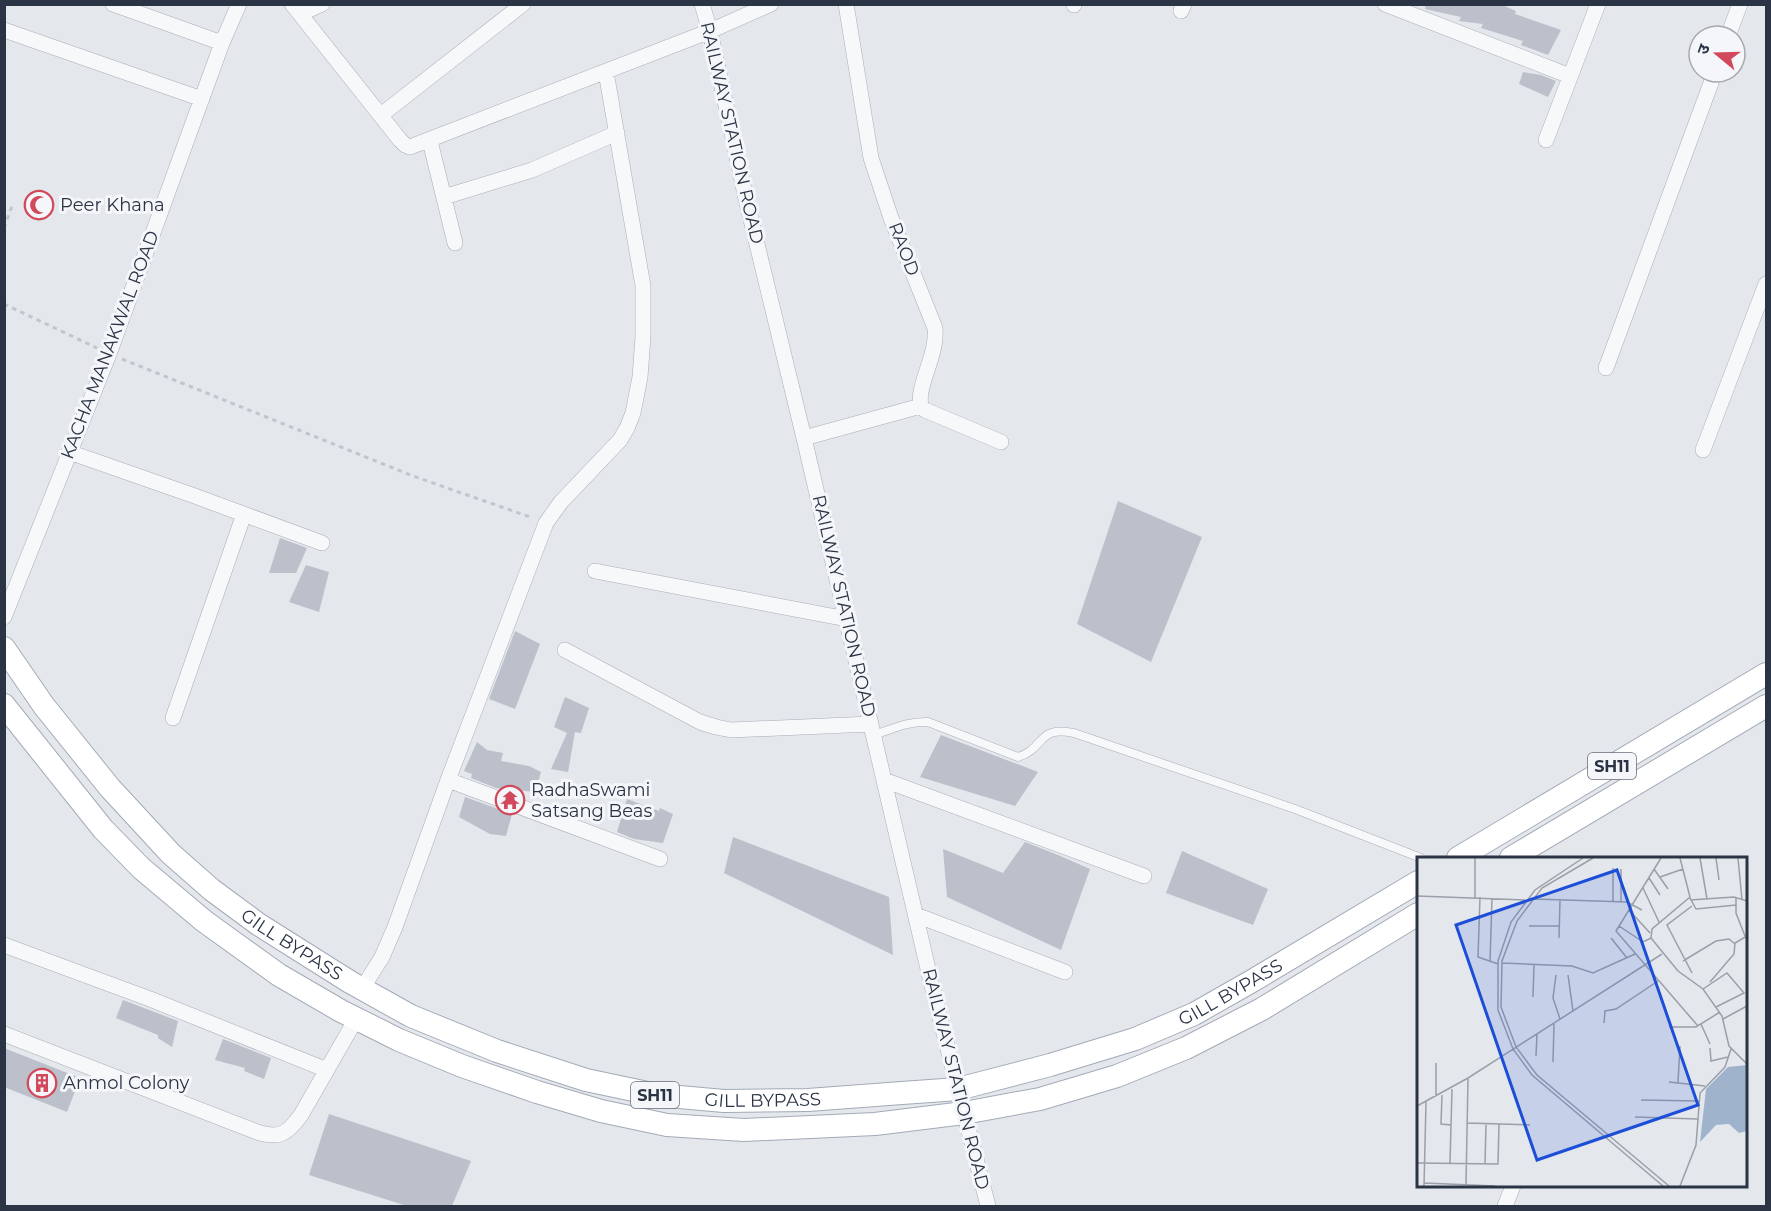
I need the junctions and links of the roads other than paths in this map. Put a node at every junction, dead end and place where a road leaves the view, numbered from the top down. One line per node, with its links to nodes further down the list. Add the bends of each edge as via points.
1 (113, 4): 15 (street)
2 (239, 4): 15 (street, KACHA MANAKWAL ROAD)
3 (322, 4): 11 (street)
4 (523, 4): 20 (street)
5 (702, 4): 14 (street, RAILWAY STATION ROAD)
6 (771, 4): 14 (street)
7 (846, 4): 28 (street, RAOD, via 871,158 935,328 935,346)
8 (1385, 4): 17 (street)
9 (1598, 4): 17 (street)
10 (1740, 4): 12 (street)
11 (296, 9): 20 (street)
12 (1732, 24)
13 (4, 30): 19 (street)
14 (710, 31): 16 (street); 29 (street, RAILWAY STATION ROAD)
15 (222, 43): 19 (street, KACHA MANAKWAL ROAD)
16 (606, 72): 21 (street); 23 (street)
17 (1570, 75): 22 (street)
18 (1711, 84): 27 (street)
19 (202, 99): 32 (street, KACHA MANAKWAL ROAD, via 110,354)
20 (381, 116): 23 (street, via 405,145)
21 (617, 133): 24 (street, via 532,170); 45 (street, via 643,286 637,397 620,440 546,523)
22 (1546, 140)
23 (430, 141): 24 (street)
24 (444, 197): 25 (street)
25 (455, 243)
26 (1767, 284): 31 (street)
27 (1606, 368)
28 (921, 406): 29 (street); 30 (street)
29 (804, 438): 37 (street, RAILWAY STATION ROAD)
30 (1001, 442)
31 (1703, 450)
32 (69, 452): 33 (street); 36 (street, KACHA MANAKWAL ROAD)
33 (244, 514): 34 (street); 43 (street)
34 (322, 543)
35 (595, 571): 37 (street)
36 (4, 616)
37 (847, 619): 44 (street, RAILWAY STATION ROAD)
38 (4, 648): 57 (main road, GILL BYPASS / SH11, via 44,706 110,788 171,854 258,924)
39 (565, 650): 44 (street, via 716,728)
40 (1767, 674): 48 (main road, SH11)
41 (4, 705): 58 (main road, GILL BYPASS / SH11, via 103,829 141,868 204,921 279,975)
42 (1767, 706): 49 (main road, SH11)
43 (173, 718)
44 (873, 730): 46 (street, RAILWAY STATION ROAD); 47 (lane, via 928,722 1018,757 1052,732 1074,733 1295,808)
45 (448, 780): 50 (street); 57 (street, via 395,927)
46 (884, 780): 51 (street); 53 (street, RAILWAY STATION ROAD)
47 (1418, 857)
48 (1460, 857)
49 (1513, 857)
50 (660, 859)
51 (1144, 876)
52 (1417, 883): 61 (main road, GILL BYPASS / SH11, via 1194,1014 1135,1040)
53 (916, 915): 56 (street); 61 (street, RAILWAY STATION ROAD)
54 (1417, 915): 62 (main road, GILL BYPASS / SH11, via 1262,1009 1186,1047 1117,1076 1040,1099)
55 (4, 945): 60 (street)
56 (1065, 972)
57 (362, 989): 61 (main road, GILL BYPASS / SH11, via 411,1016 497,1051 586,1080 657,1095 724,1101 808,1100)
58 (356, 1019): 60 (street); 62 (main road, GILL BYPASS / SH11, via 462,1066 537,1092 667,1125 756,1130 875,1124)
59 (4, 1034): 60 (street, via 268,1135 290,1129)
60 (327, 1070)
61 (958, 1089): 62 (street, RAILWAY STATION ROAD)
62 (964, 1113): 64 (street, RAILWAY STATION ROAD)
63 (1512, 1187): 65 (street)
64 (988, 1206)
65 (1505, 1206)

